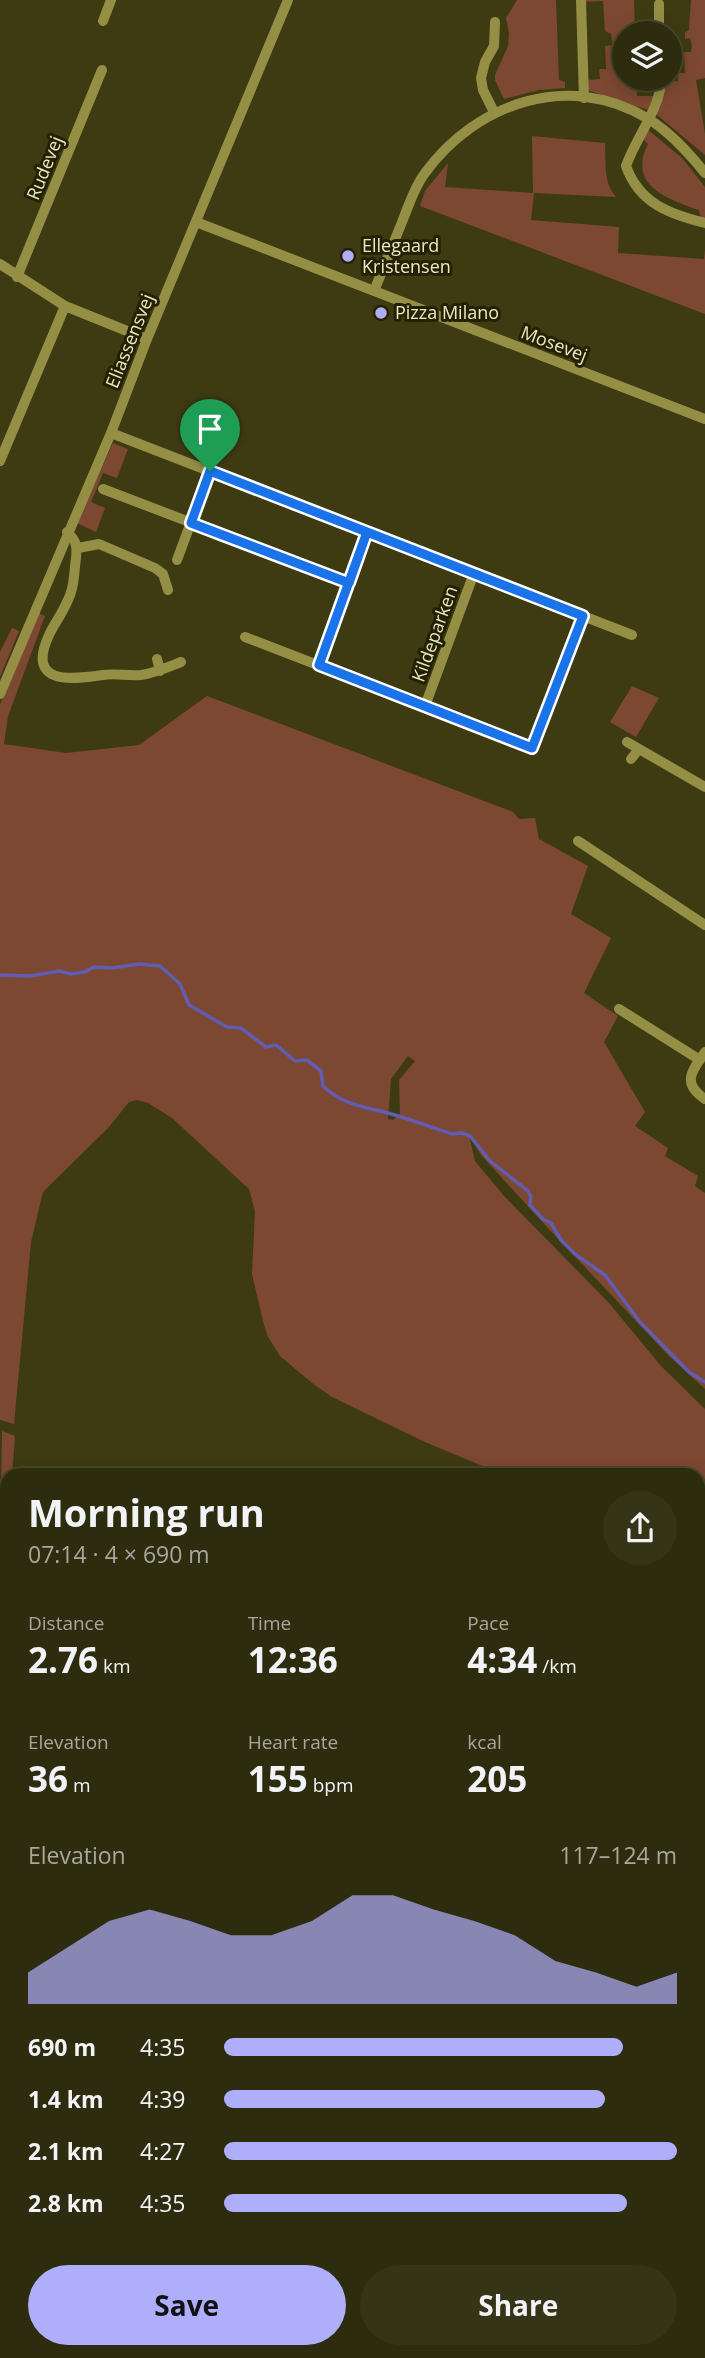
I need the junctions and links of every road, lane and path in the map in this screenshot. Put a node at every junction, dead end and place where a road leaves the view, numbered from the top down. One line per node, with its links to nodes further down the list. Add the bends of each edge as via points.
1 (111, 0): 5 (street)
2 (288, 0): 14 (street, Eliassensvej)
3 (582, 0): 10 (street)
4 (659, 4): 6 (street)
5 (103, 21)
6 (659, 21)
7 (495, 22): 11 (street, via 494,46 481,78)
8 (102, 70): 17 (street, Rudevej)
9 (660, 91): 12 (street)
10 (584, 98): 11 (street, via 541,98); 12 (street, via 609,101)
11 (494, 112): 18 (street, via 455,138 422,176)
12 (648, 118): 13 (street, via 674,138); 15 (street, via 626,166 631,179 664,211)
13 (705, 173)
14 (196, 222): 18 (street, Mosevej); 20 (street, Eliassensvej)
15 (705, 223)
16 (0, 264): 17 (street)
17 (18, 277): 19 (street)
18 (374, 291): 21 (street, Mosevej)
19 (65, 306): 20 (street); 23 (street)
20 (147, 339): 22 (street, Eliassensvej)
21 (705, 419)
22 (111, 433): 24 (street, Kildeparken); 27 (street, Eliassensvej)
23 (0, 461)
24 (210, 471): 26 (street); 28 (street, Kildeparken)
25 (103, 489): 26 (street)
26 (191, 523): 30 (street); 32 (street)
27 (67, 532): 29 (street); 41 (street, Eliassensvej)
28 (367, 532): 31 (street, Kildeparken); 32 (street)
29 (78, 548): 33 (street, via 99,544 155,568 163,574); 40 (street, via 68,601 43,650 45,668 59,678 75,679)
30 (177, 560)
31 (474, 573): 34 (street, Kildeparken); 42 (street, Kildeparken)
32 (349, 583): 39 (street)
33 (168, 590)
34 (583, 616): 35 (street, Kildeparken); 42 (street, Kildeparken, via 532,748)
35 (632, 635)
36 (245, 637): 39 (street, Kildeparken)
37 (157, 659): 40 (street)
38 (181, 662): 40 (street)
39 (319, 665): 42 (street, Kildeparken)
40 (160, 671)
41 (0, 694)
42 (425, 706)
43 (627, 742): 44 (street)
44 (639, 749): 45 (street); 46 (street)
45 (631, 759)
46 (705, 787)
47 (578, 841): 48 (street)
48 (705, 925)
49 (620, 1009): 50 (street)
50 (702, 1056): 51 (street, via 691,1075 691,1085)
51 (705, 1099)

